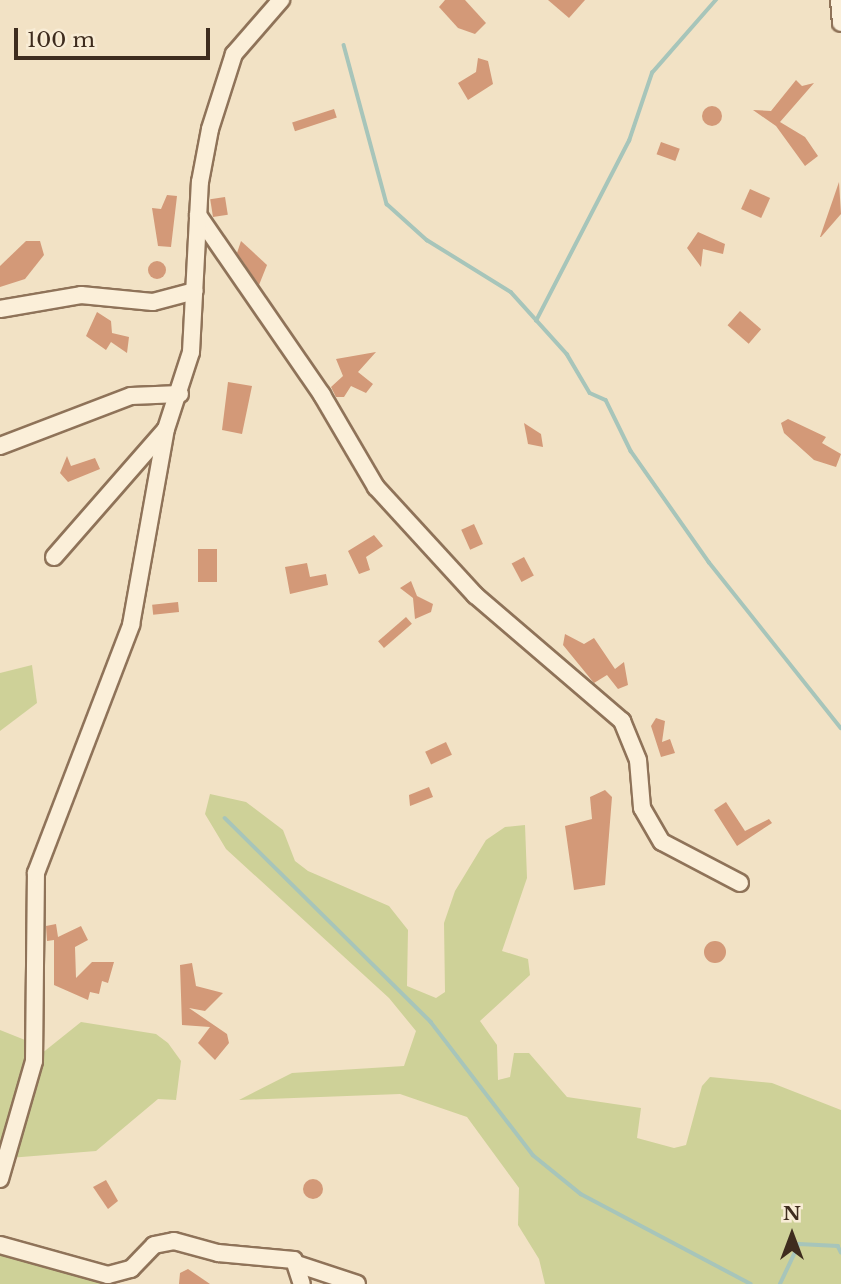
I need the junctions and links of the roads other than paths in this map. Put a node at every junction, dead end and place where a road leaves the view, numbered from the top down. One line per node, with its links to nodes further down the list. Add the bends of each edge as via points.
1 (281, 0): 4 (street, via 234,54 222,82)
2 (839, 0): 3 (street)
3 (841, 23)
4 (198, 215): 5 (street); 11 (street, via 327,404 376,487 475,595 622,721 638,760 642,808 662,842)
5 (195, 290): 6 (street, via 153,302 81,295); 7 (street)
6 (0, 309)
7 (180, 394): 8 (street); 9 (street, via 131,396)
8 (166, 429): 10 (street); 12 (street, via 131,625 36,873 34,1061)
9 (0, 446)
10 (54, 557)
11 (740, 883)
12 (0, 1179)
13 (0, 1245): 14 (street, via 108,1275 131,1269 163,1241 246,1258 287,1258)
14 (300, 1265): 15 (street); 16 (street)
15 (302, 1284)
16 (357, 1284)

